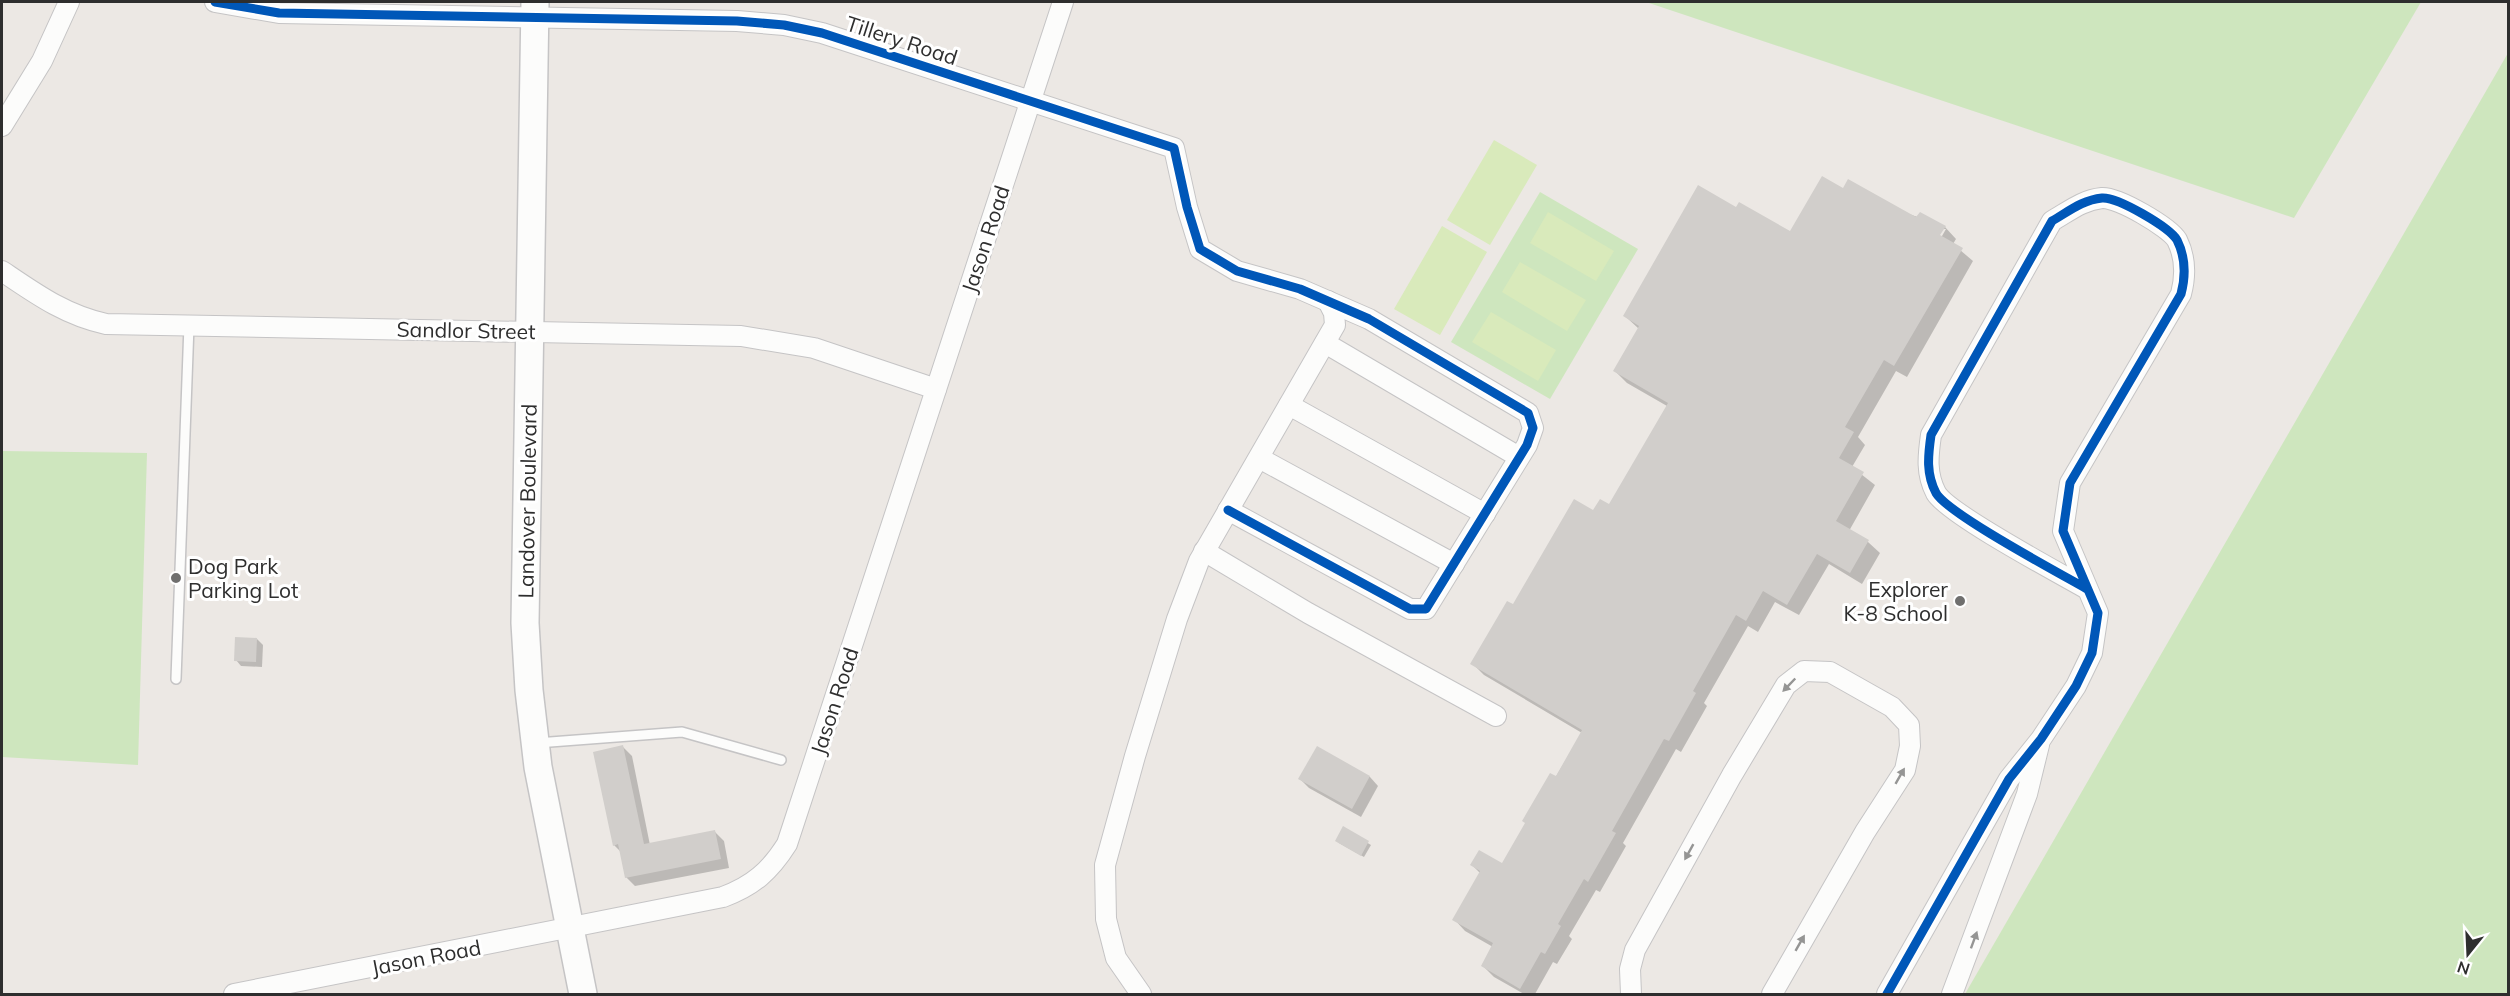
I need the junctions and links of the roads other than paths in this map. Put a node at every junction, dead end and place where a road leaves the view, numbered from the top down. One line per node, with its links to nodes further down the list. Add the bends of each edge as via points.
1 (69, 2): 6 (street, via 42,61)
2 (214, 2): 4 (street, Tillery Road, via 279,13)
3 (1063, 2): 5 (street, Jason Road)
4 (535, 9): 5 (street, Tillery Road, via 784,25 822,33); 10 (street, Landover Boulevard)
5 (1030, 101): 8 (street, Tillery Road, via 1174,148 1200,249 1237,271); 12 (street, Jason Road)
6 (2, 126)
7 (2, 271): 9 (street, Sandlor Street, via 55,307 80,318 106,324)
8 (1328, 301): 11 (street, via 1335,325); 14 (street, via 1369,319 1528,413 1533,428)
9 (189, 326): 10 (street, Sandlor Street); 21 (lane)
10 (530, 331): 12 (street, Sandlor Street, via 776,340 814,348); 24 (street, Landover Boulevard, via 525,623)
11 (1325, 343): 13 (street); 14 (street)
12 (936, 389): 26 (street, Jason Road, via 787,844 774,864 741,891 723,897)
13 (1289, 405): 15 (street); 17 (street)
14 (1519, 457): 17 (street)
15 (1258, 458): 16 (street); 19 (street)
16 (1228, 510): 18 (street); 19 (street, via 1410,609 1426,609)
17 (1485, 514): 19 (street)
18 (1204, 551): 22 (street); 29 (street, via 1177,619 1105,865 1106,919 1116,958)
19 (1454, 564)
20 (2087, 589): 20 (street, via 2063,531 2070,483 2181,294 2186,274 2175,238 2132,207 2104,198 2082,203 2052,221 1932,435 1926,462 1936,495 1978,525); 23 (street, via 2098,613 2092,653 2076,686)
21 (176, 679)
22 (1496, 716)
23 (2041, 739): 32 (street, via 2009,779); 33 (street, one-way to 23, via 2027,794)
24 (535, 743): 25 (lane, via 682,732); 26 (street, Landover Boulevard)
25 (781, 760)
26 (570, 928): 27 (street, Jason Road); 28 (street, Landover Boulevard)
27 (234, 994)
28 (583, 994)
29 (1141, 994)
30 (1631, 994): 31 (street, one-way to 30, via 1905,770 1910,746 1909,724 1892,707 1830,672 1804,671 1786,686 1635,950 1630,969)
31 (1772, 994)
32 (1887, 994)
33 (1952, 994)

